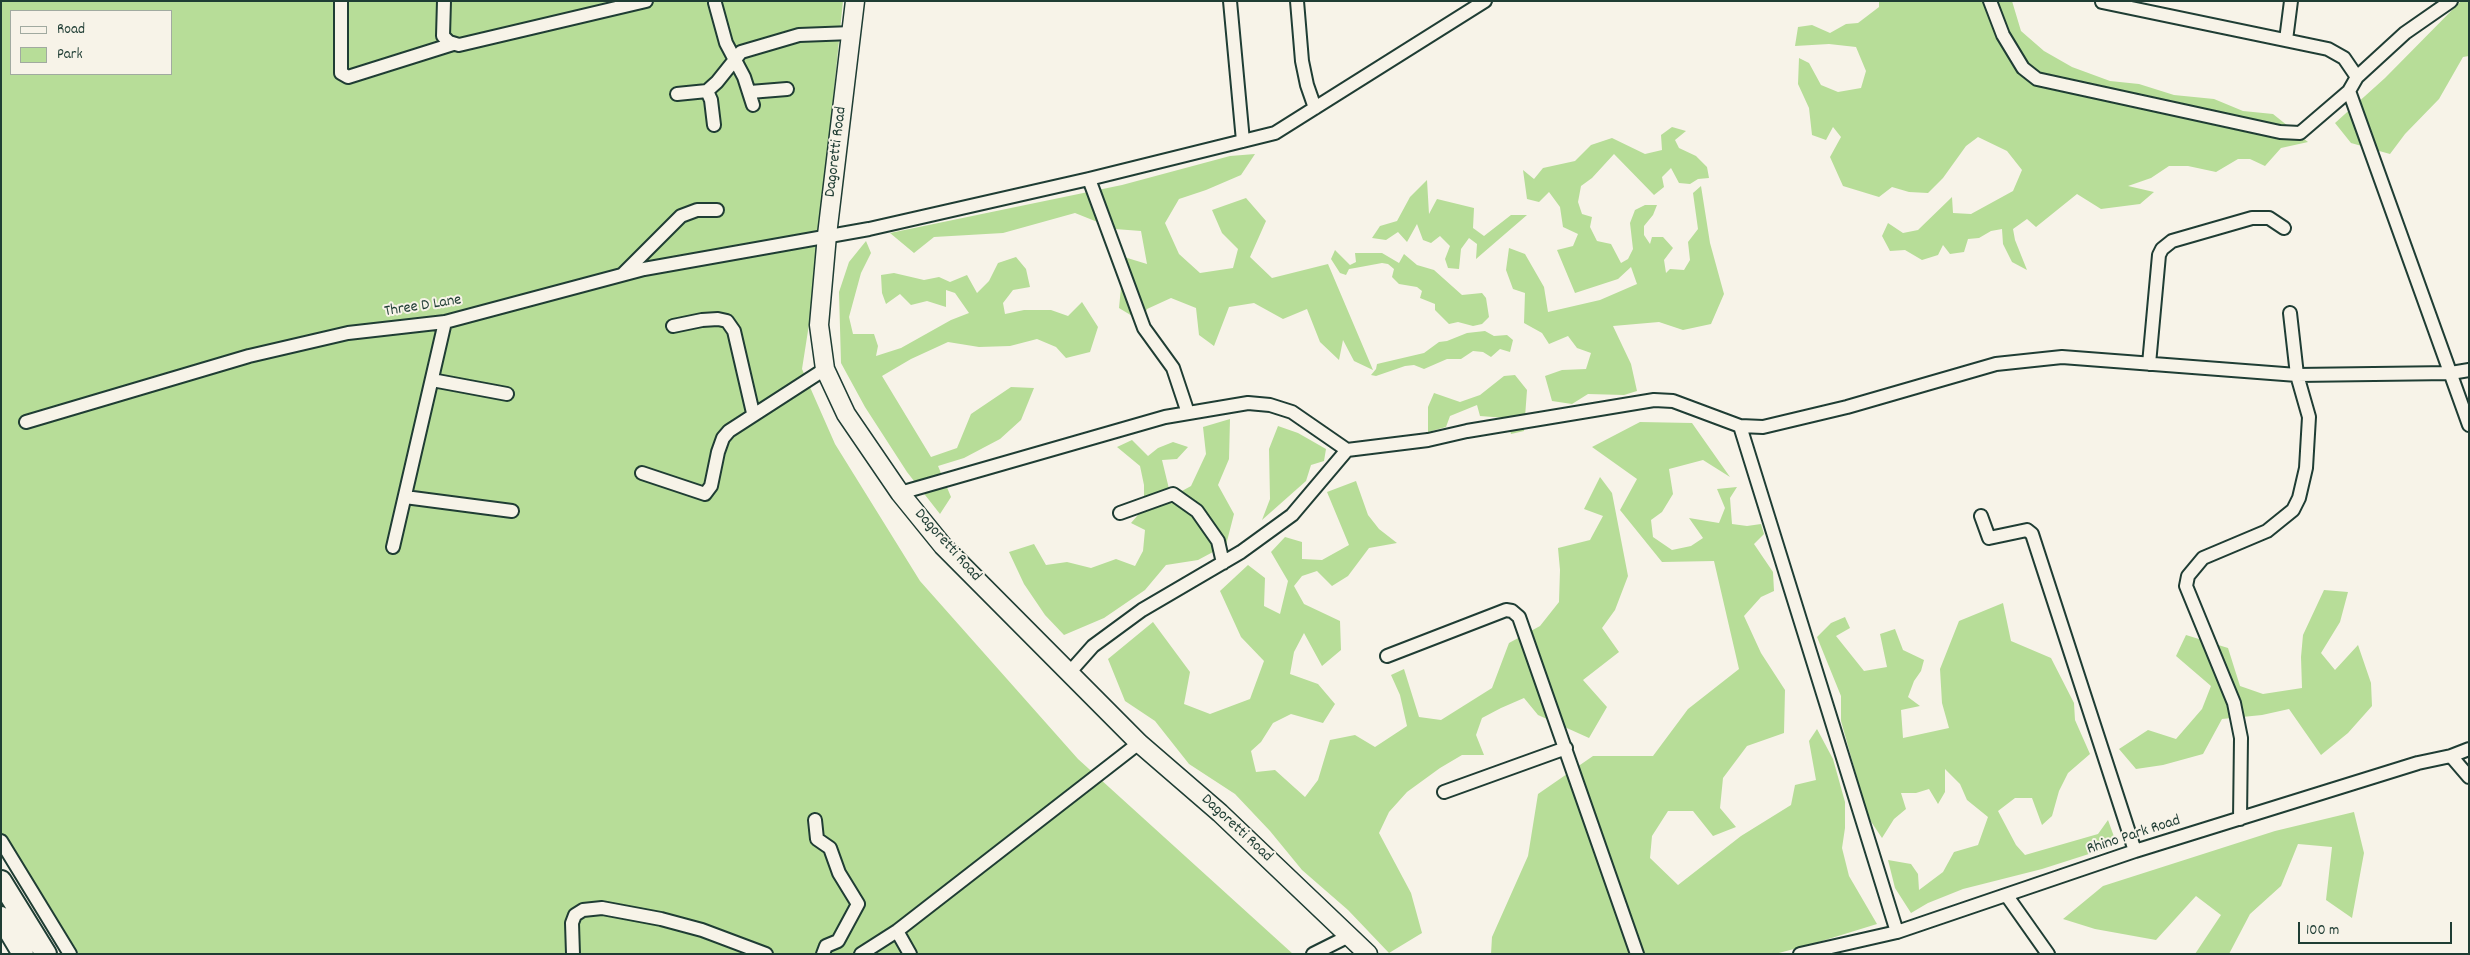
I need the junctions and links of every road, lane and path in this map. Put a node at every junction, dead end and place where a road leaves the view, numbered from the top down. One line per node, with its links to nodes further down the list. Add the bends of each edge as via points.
1 (341, 1): 15 (street, via 340,73 348,77)
2 (444, 1): 15 (street, via 443,36)
3 (646, 1): 15 (street, via 466,45)
4 (855, 1): 13 (main road, Dagoretti Road)
5 (1230, 1): 24 (street)
6 (1296, 1): 22 (street, via 1302,61)
7 (1485, 1): 22 (street, Three D Lane)
8 (1990, 1): 20 (street, via 2003,35 2023,68 2036,79 2052,84 2280,132 2300,133)
9 (2291, 1): 14 (street)
10 (2451, 1): 17 (street, via 2414,25)
11 (2102, 2): 14 (street)
12 (715, 3): 16 (street, via 726,43)
13 (852, 33): 16 (street, via 799,35 741,52); 28 (main road, Dagoretti Road)
14 (2286, 40): 17 (street, via 2338,53)
15 (453, 44)
16 (735, 58): 18 (street, via 751,99); 19 (street)
17 (2357, 77): 20 (street)
18 (787, 89)
19 (707, 91): 21 (street); 23 (street)
20 (2349, 91): 36 (street)
21 (676, 94)
22 (1315, 108): 24 (street, Three D Lane, via 1275,133)
23 (714, 125)
24 (1243, 141): 25 (street, Three D Lane)
25 (1089, 179): 28 (street, Three D Lane, via 869,229); 40 (street, via 1144,328 1173,368)
26 (717, 210): 29 (street, via 697,210 681,216)
27 (2284, 228): 33 (street, via 2269,218 2252,218 2172,241 2162,249)
28 (827, 235): 29 (street, Three D Lane); 34 (main road, Dagoretti Road, via 819,325)
29 (623, 274): 31 (street, Three D Lane)
30 (2290, 313): 37 (street)
31 (445, 322): 38 (street); 42 (street, Three D Lane, via 348,333 249,356)
32 (674, 326): 41 (street, via 702,320 727,321 734,331)
33 (2148, 364): 37 (street); 44 (street, via 2062,357 1996,364 1847,407 1763,427)
34 (826, 369): 41 (street); 47 (main road, Dagoretti Road, via 846,414)
35 (2469, 370): 36 (street)
36 (2451, 373): 37 (street); 43 (street)
37 (2297, 375): 62 (street, via 2309,416 2306,468 2293,510 2267,531 2203,558 2188,576 2186,586 2234,703 2241,738)
38 (432, 380): 39 (street); 48 (street)
39 (508, 394)
40 (1188, 413): 45 (street, via 1248,403 1270,405 1292,412); 47 (street)
41 (753, 414): 46 (street, via 723,438 711,486 705,494)
42 (26, 422)
43 (2469, 425)
44 (1740, 426): 45 (street, via 1673,401 1654,400 1428,440); 70 (street)
45 (1347, 450): 53 (street, via 1292,515)
46 (642, 473)
47 (900, 493): 55 (main road, Dagoretti Road, via 943,546)
48 (405, 497): 49 (street); 52 (street)
49 (512, 511)
50 (1120, 513): 53 (street, via 1173,494 1196,511 1218,541)
51 (1981, 516): 65 (street, via 1989,538 2028,530 2032,534)
52 (393, 547)
53 (1223, 563): 55 (street, via 1114,630 1093,646)
54 (1387, 656): 57 (street, via 1506,610 1512,611 1523,625)
55 (1069, 673): 56 (main road, Dagoretti Road)
56 (1139, 743): 69 (street); 71 (main road, Dagoretti Road, via 1220,813)
57 (1566, 748): 61 (street); 82 (street)
58 (2469, 749): 59 (street, Rhino Park Road)
59 (2451, 756): 60 (street); 62 (street, Rhino Park Road, via 2418,763)
60 (2469, 778)
61 (1444, 792)
62 (2240, 818): 65 (street, Rhino Park Road)
63 (815, 820): 77 (street, via 817,839 830,848 839,872 858,904 838,941 826,946)
64 (1, 841): 74 (street)
65 (2135, 851): 67 (street, Rhino Park Road)
66 (1, 881): 73 (highway)
67 (2006, 896): 70 (street, Rhino Park Road); 84 (street)
68 (1, 917): 72 (highway)
69 (897, 931): 78 (street); 79 (street)
70 (1897, 932): 83 (street, Rhino Park Road)
71 (1349, 936): 80 (street); 81 (main road, Dagoretti Road)
72 (23, 954)
73 (46, 954)
74 (70, 954)
75 (573, 954): 76 (street, via 572,924 575,915 582,910 602,908 702,930)
76 (766, 954)
77 (823, 954)
78 (861, 954)
79 (910, 954)
80 (1313, 954)
81 (1368, 954)
82 (1637, 954)
83 (1800, 954)
84 (2048, 954)

